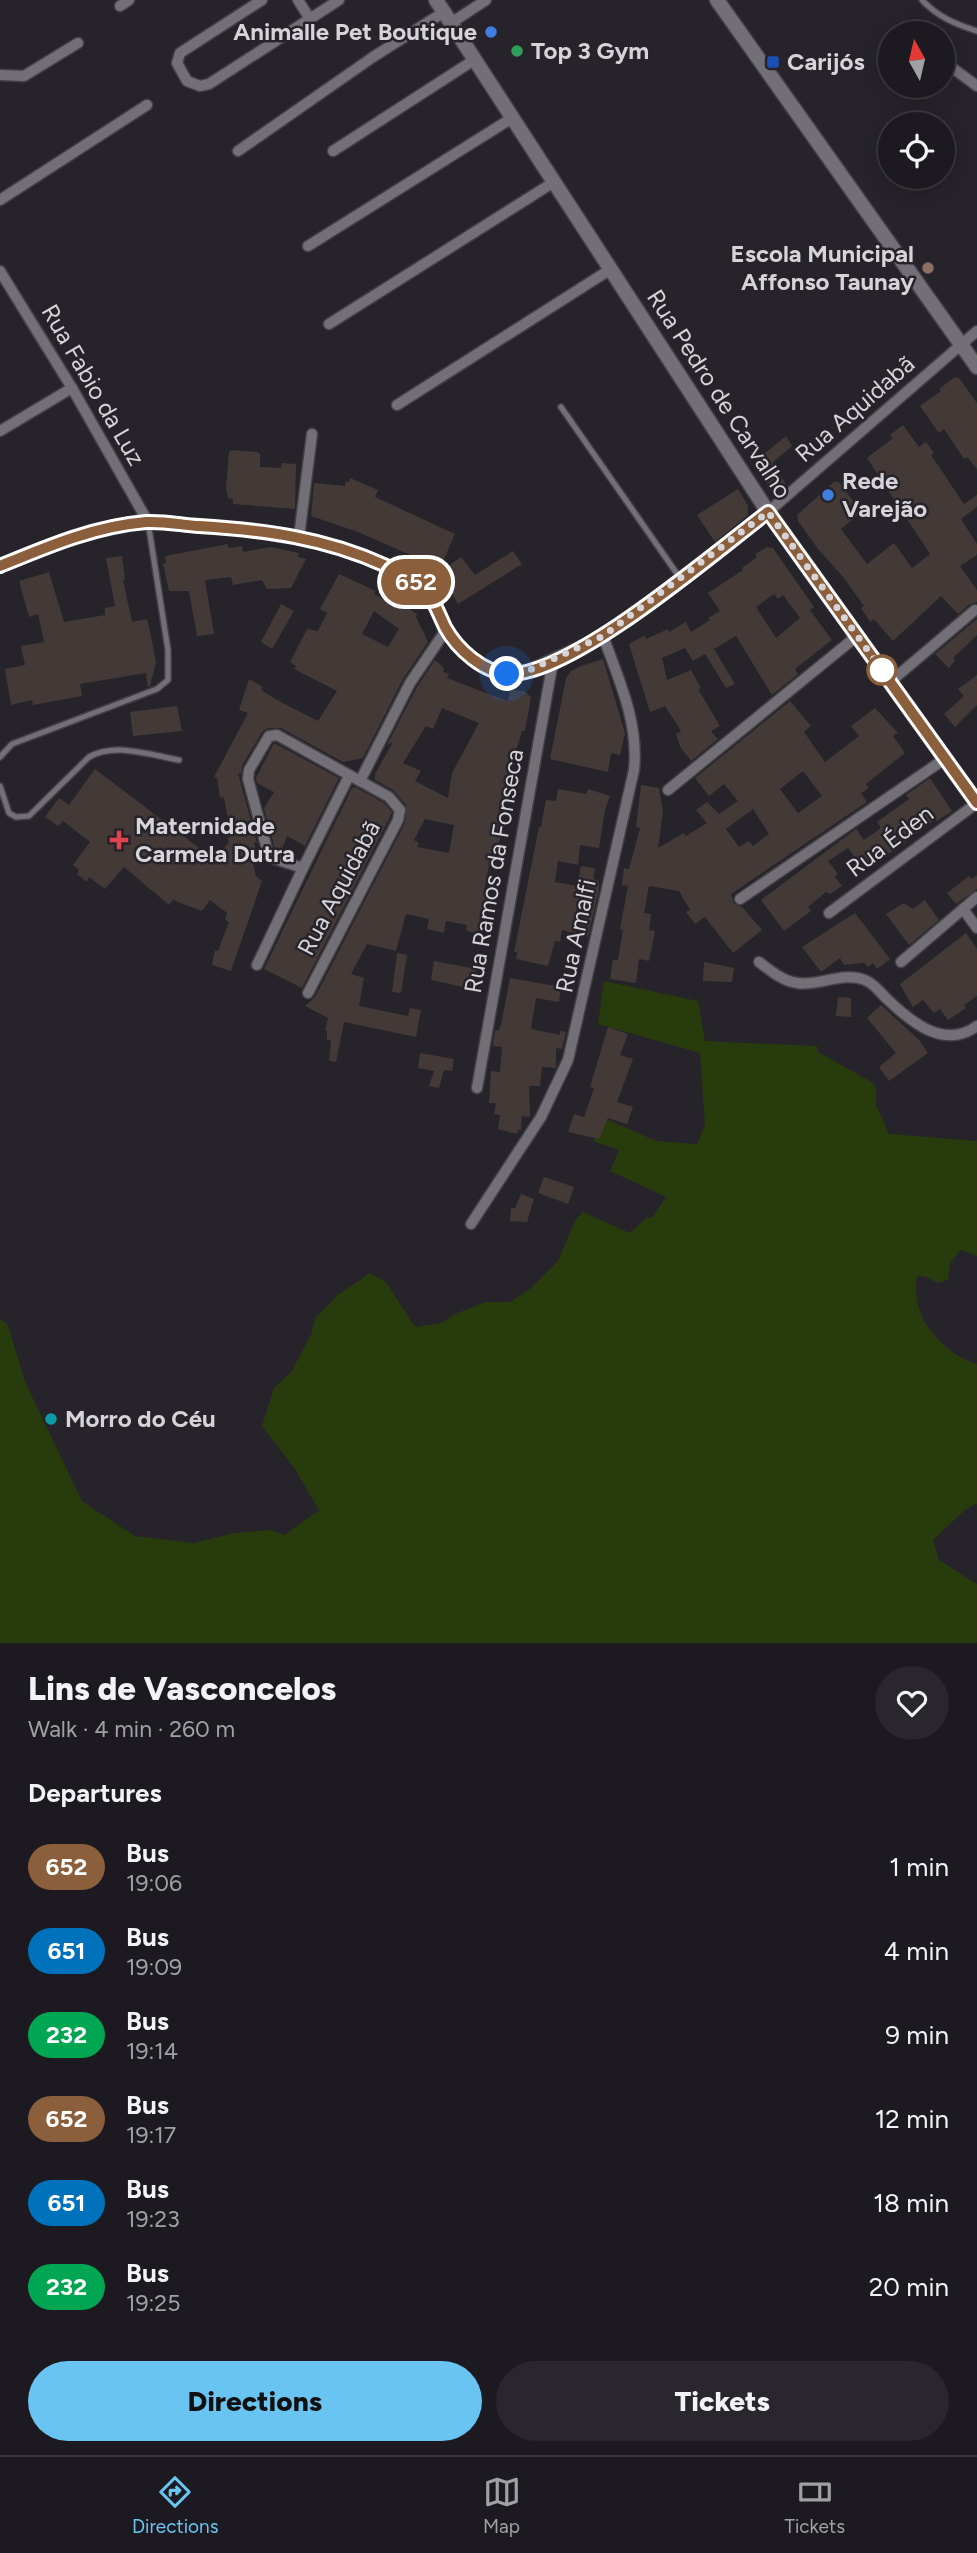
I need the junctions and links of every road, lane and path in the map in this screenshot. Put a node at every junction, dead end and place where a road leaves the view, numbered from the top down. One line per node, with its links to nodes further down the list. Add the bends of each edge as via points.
1 (262, 0): 8 (street, via 180,53 177,63 187,81 209,84)
2 (298, 0): 8 (street)
3 (339, 0): 8 (street)
4 (486, 0): 7 (street)
5 (717, 0): 26 (street)
6 (922, 0): 9 (lane, via 934,13)
7 (444, 12): 11 (street, Rua Pedro de Carvalho); 18 (street)
8 (310, 19)
9 (977, 31)
10 (78, 43): 13 (street, via 24,76)
11 (474, 60): 16 (street, Rua Pedro de Carvalho); 17 (street)
12 (956, 71): 14 (street)
13 (0, 75)
14 (977, 86)
15 (147, 106): 20 (street)
16 (512, 118): 19 (street, Rua Pedro de Carvalho); 21 (street)
17 (333, 150)
18 (238, 151)
19 (554, 182): 22 (street, Rua Pedro de Carvalho); 24 (street)
20 (0, 200)
21 (308, 246)
22 (611, 269): 29 (street); 33 (street, Rua Pedro de Carvalho)
23 (1, 274): 28 (street, Rua Fabio da Luz)
24 (329, 324)
25 (977, 331): 26 (street, Rua Aquidabã)
26 (962, 344): 27 (street); 33 (street, Rua Aquidabã)
27 (977, 367)
28 (72, 388): 31 (street); 34 (street, Rua Fabio da Luz)
29 (397, 405)
30 (561, 407): 37 (lane)
31 (0, 431)
32 (312, 434): 35 (street)
33 (768, 512): 37 (street, Rua Aquidabã); 41 (street, Rua Pedro de Carvalho)
34 (148, 522): 35 (street, Rua Aquidabã, via 266,530); 36 (street, Rua Aquidabã, via 91,533); 44 (lane, via 168,650 168,680 157,689 12,744)
35 (299, 537): 39 (street, Rua Aquidabã, via 365,556 404,574 434,602)
36 (0, 566)
37 (680, 578): 40 (street, Rua Aquidabã)
38 (975, 610): 43 (street)
39 (446, 630): 42 (street, Rua Aquidabã, via 476,662 491,670 523,673); 47 (street, Rua Aquidabã)
40 (603, 636): 42 (street, Rua Aquidabã); 63 (street, Rua Amalfi, via 634,728 636,748 580,1013 568,1060 541,1117)
41 (857, 636): 43 (street, Rua Pedro de Carvalho); 49 (street)
42 (553, 661): 62 (street, Rua Ramos da Fonseca)
43 (890, 682): 45 (street, Rua Pedro de Carvalho)
44 (0, 757)
45 (946, 758): 50 (street, Rua Pedro de Carvalho); 53 (street)
46 (179, 760): 48 (lane, via 98,752 23,818 9,813)
47 (354, 778): 51 (street, Rua Aquidabã); 51 (street, Rua Aquidabã, via 277,735 269,736 255,760 248,779 265,846 275,859); 60 (street, Rua Aquidabã, via 395,800 400,814)
48 (0, 786)
49 (668, 790)
50 (977, 803): 55 (street, Rua Éden)
51 (303, 868): 59 (street)
52 (977, 897): 54 (street)
53 (740, 899)
54 (963, 909): 56 (street); 58 (street)
55 (829, 913)
56 (977, 928)
57 (759, 962): 61 (street, via 797,983 853,977 868,981 905,1016 936,1033 961,1034)
58 (901, 962)
59 (257, 965)
60 (307, 993)
61 (977, 1026)
62 (477, 1088)
63 (471, 1224)

